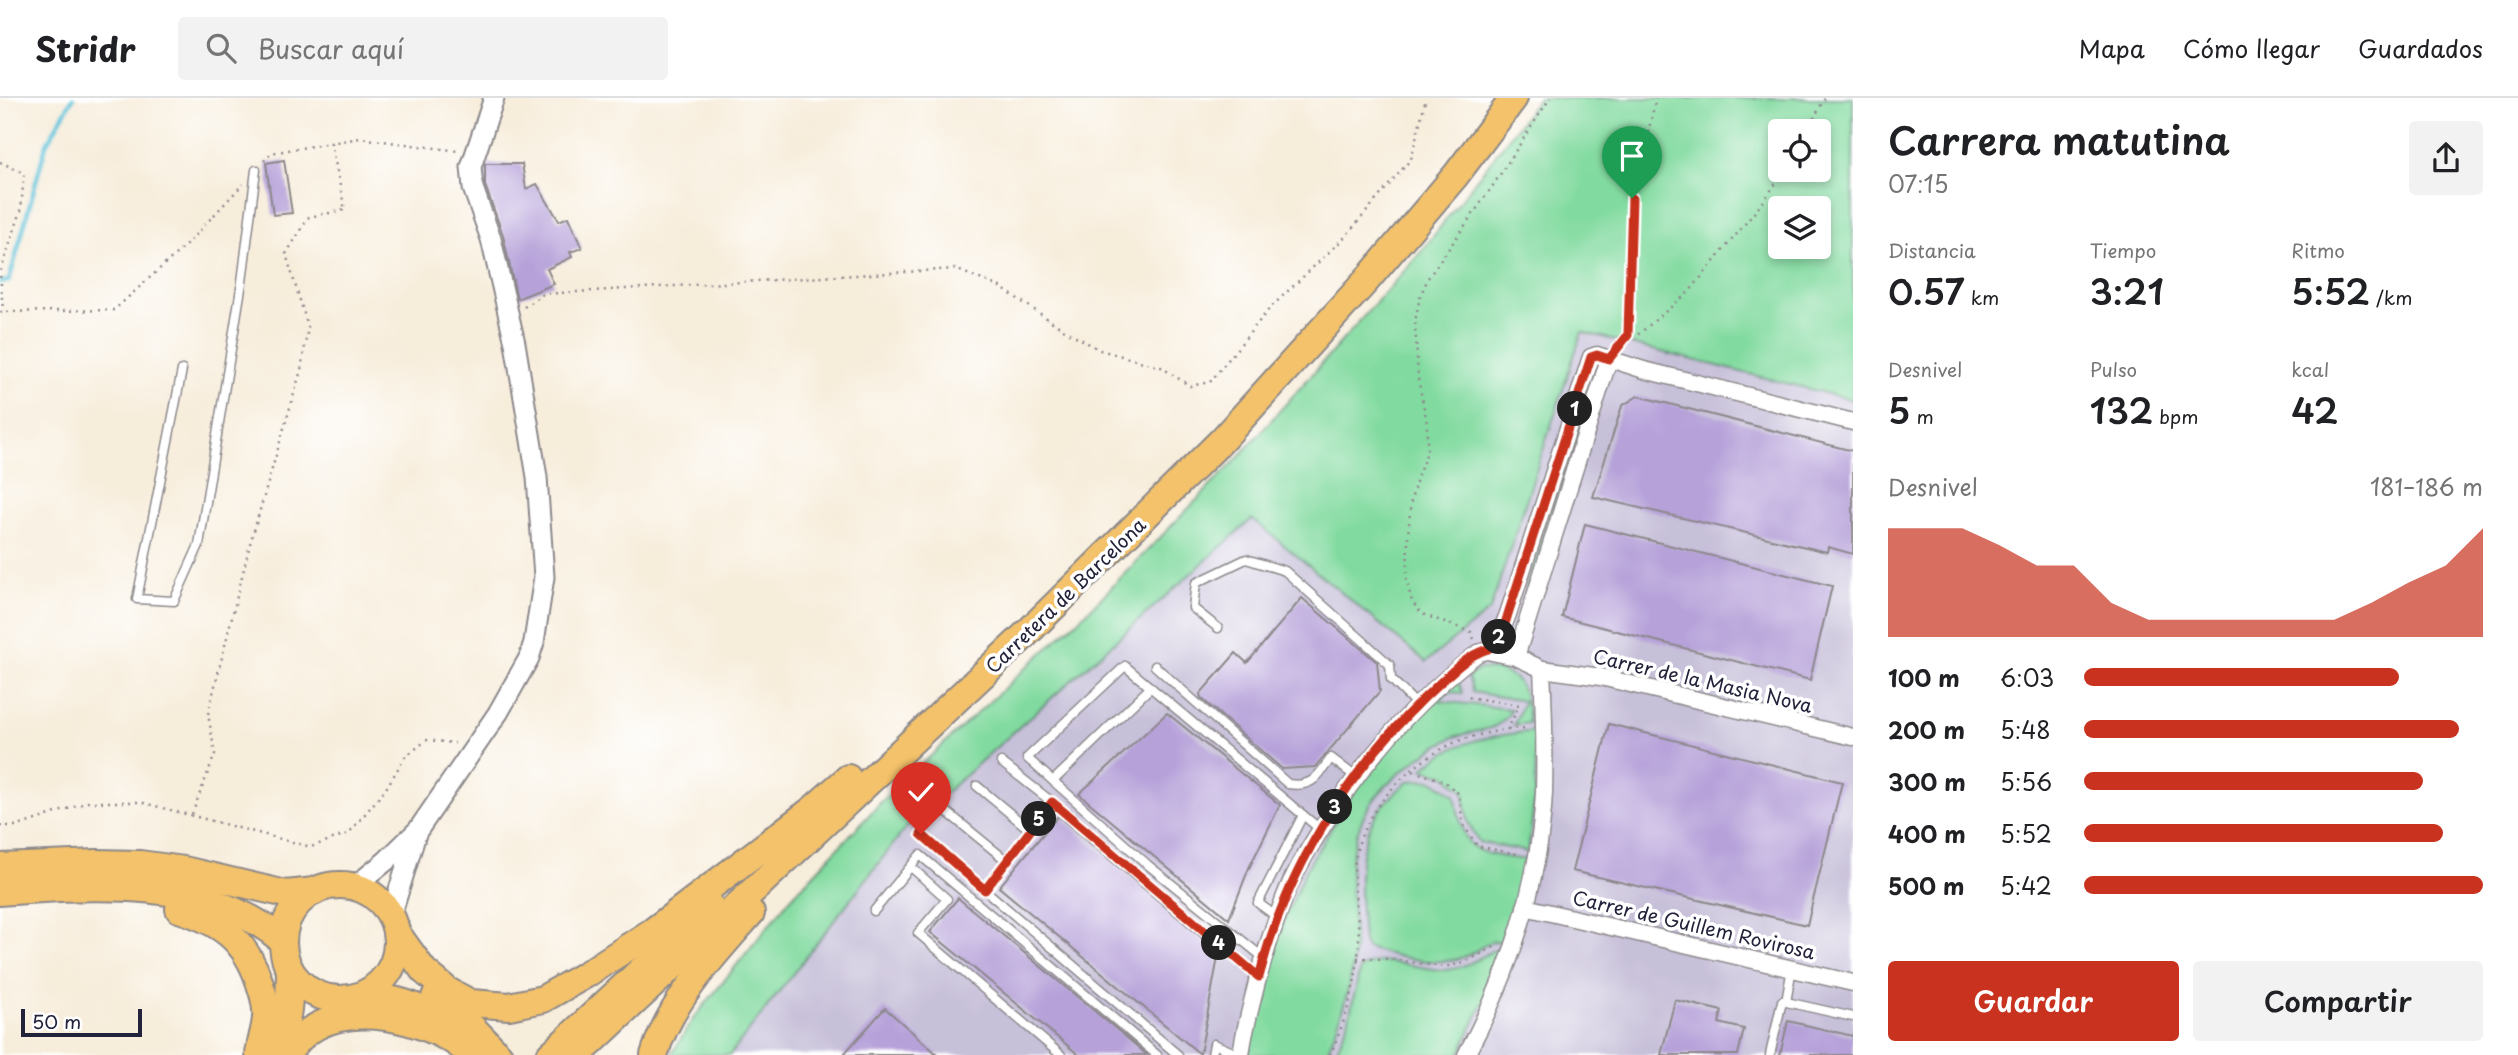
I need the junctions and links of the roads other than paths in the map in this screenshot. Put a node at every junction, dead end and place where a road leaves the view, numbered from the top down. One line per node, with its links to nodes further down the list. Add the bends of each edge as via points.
1 (494, 98): 25 (street, via 471,167 473,188 491,239 509,316 537,477 544,579 533,646 509,695)
2 (1514, 98): 7 (highway, Carretera de Barcelona, via 1366,281)
3 (256, 170): 5 (lane, via 199,545 174,601 137,599)
4 (1609, 359): 6 (street); 9 (street, via 1591,357 1508,614 1497,642); 10 (street)
5 (183, 370)
6 (1853, 422)
7 (1216, 446): 23 (highway, Carretera de Barcelona, via 1090,573); 24 (highway, via 1203,446 1023,618)
8 (1217, 628): 14 (lane, via 1193,608 1196,583 1246,559 1285,571 1390,664 1391,679)
9 (1483, 652): 10 (street, Carrer de la Masia Nova); 14 (street)
10 (1516, 657): 12 (street, Carrer de la Masia Nova)
11 (1156, 666): 17 (lane, via 1288,784 1301,786 1317,779 1331,758)
12 (1542, 669): 15 (street, Carrer de la Masia Nova, via 1601,677); 37 (street, via 1544,794)
13 (1151, 687): 18 (lane); 18 (lane, via 1125,666 1027,758); 22 (lane)
14 (1417, 705): 17 (street)
15 (1853, 737)
16 (1001, 762): 20 (lane)
17 (1356, 777): 27 (street)
18 (1054, 781): 42 (lane, via 1148,865)
19 (977, 786): 26 (lane)
20 (1052, 802): 26 (lane); 45 (lane)
21 (947, 813): 29 (lane)
22 (1303, 815): 27 (lane); 39 (lane, via 1258,903)
23 (829, 820): 57 (highway, Carretera de Barcelona); 58 (highway, via 822,839 690,986)
24 (791, 826): 40 (highway, via 653,931 542,999 509,1006 471,1003 424,971); 56 (highway)
25 (418, 830): 32 (street); 40 (street)
26 (1030, 830): 29 (lane)
27 (1321, 830): 39 (street, via 1285,894)
28 (921, 834): 34 (lane)
29 (1007, 861): 34 (lane)
30 (0, 867): 35 (highway, via 140,864 286,894)
31 (911, 867): 38 (lane); 59 (lane, via 947,899 918,933); 60 (lane, via 920,855)
32 (354, 887): 35 (highway, via 334,885); 40 (highway, via 378,899)
33 (137, 888): 36 (highway, via 81,886); 41 (highway, via 222,905 264,925); 50 (highway, via 164,904 205,917 240,944 264,995 266,1016)
34 (985, 890): 61 (lane)
35 (315, 891): 41 (highway, via 292,911)
36 (0, 892)
37 (1525, 906): 43 (street, Carrer de Guillem Rovirosa); 64 (street, via 1513,950)
38 (874, 911)
39 (1278, 917): 42 (street)
40 (394, 933): 47 (highway, via 392,966 373,989); 55 (highway, via 412,976)
41 (283, 941): 44 (highway)
42 (1264, 958): 45 (street)
43 (1792, 968): 46 (street, Carrer de Guillem Rovirosa); 48 (lane)
44 (290, 971): 47 (highway, via 305,988 324,998); 51 (highway, via 286,1027)
45 (1259, 977): 63 (street)
46 (1853, 983)
47 (359, 996): 54 (highway, via 395,1000 427,1012 449,1024)
48 (1786, 1002): 49 (lane); 65 (lane, via 1782,1001)
49 (1853, 1017)
50 (258, 1055)
51 (271, 1055)
52 (287, 1055): 53 (highway, via 310,1030 341,1016 411,1021)
53 (472, 1055)
54 (480, 1055)
55 (499, 1055)
56 (550, 1055)
57 (578, 1055)
58 (654, 1055)
59 (1061, 1055)
60 (1157, 1055)
61 (1178, 1055)
62 (1212, 1055): 63 (lane, via 1214,1044)
63 (1240, 1055)
64 (1466, 1055)
65 (1769, 1055)

